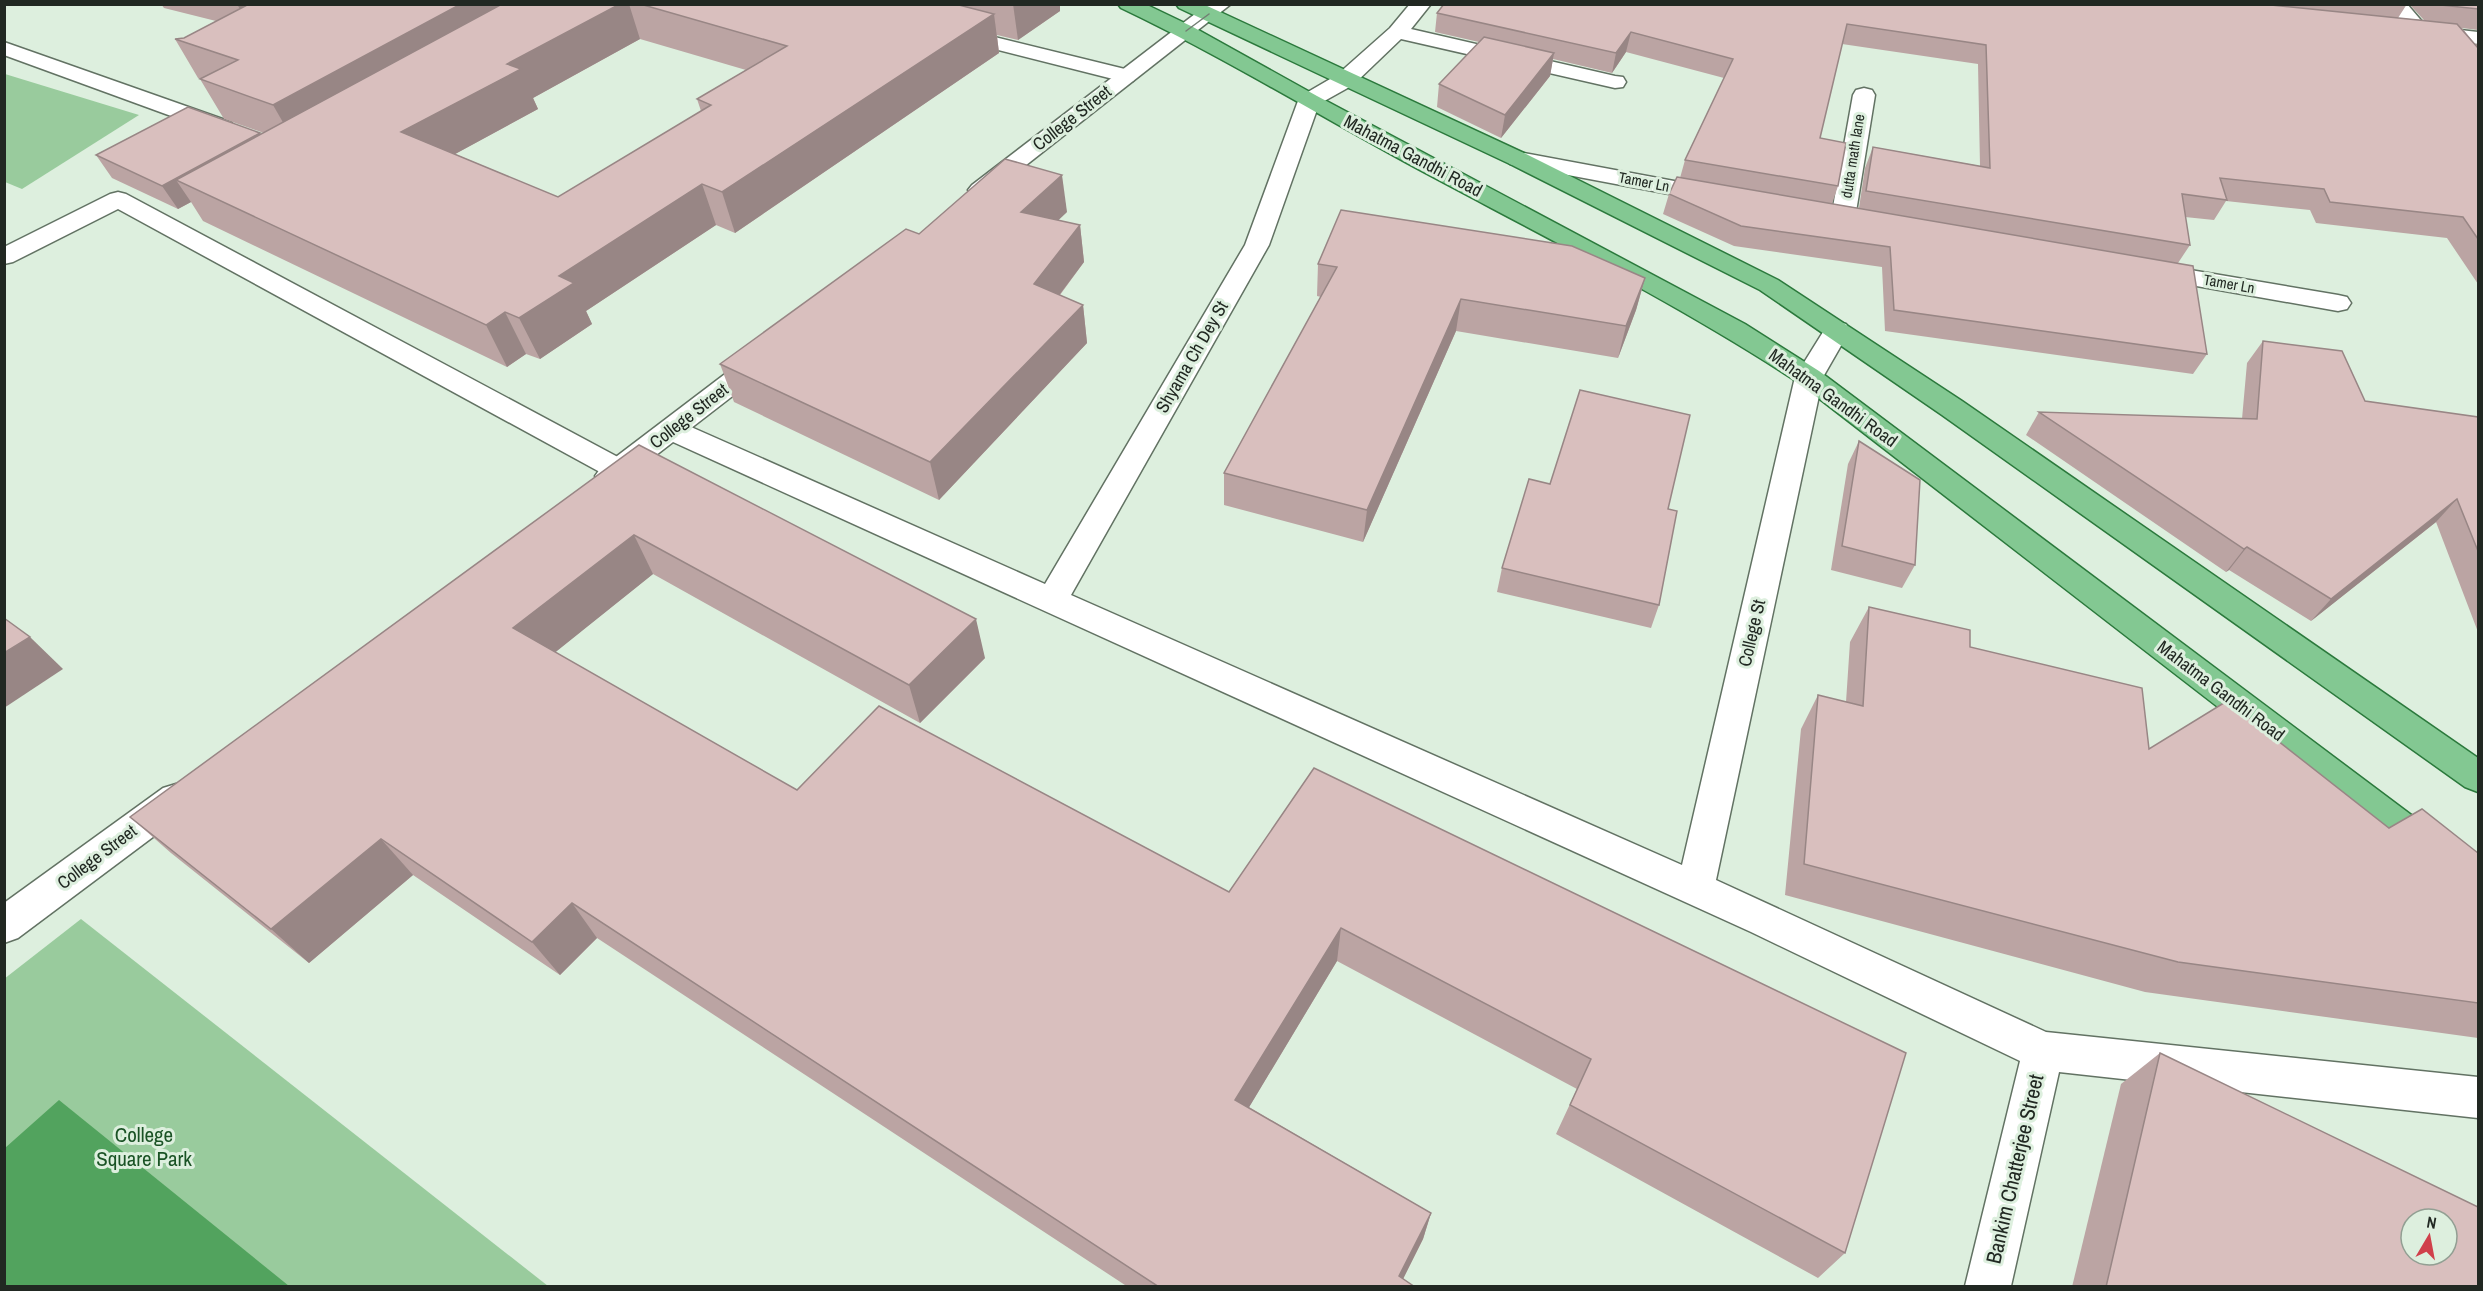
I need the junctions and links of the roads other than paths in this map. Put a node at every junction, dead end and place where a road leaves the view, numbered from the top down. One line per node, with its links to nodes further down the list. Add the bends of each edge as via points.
1 (1128, 4): 4 (main road, Mahatma Gandhi Road)
2 (1420, 4): 7 (street)
3 (2396, 4): 8 (street)
4 (1200, 13): 13 (street, College Street); 14 (main road, Mahatma Gandhi Road); 17 (main road, Mahatma Gandhi Road)
5 (931, 27): 13 (street)
6 (2398, 30): 8 (street)
7 (1397, 32): 14 (street); 15 (street)
8 (2421, 32): 9 (street)
9 (2451, 35): 10 (street); 12 (street)
10 (2478, 38)
11 (4, 48): 18 (street)
12 (2472, 58)
13 (1125, 76): 21 (street, College Street)
14 (1346, 80): 17 (street); 19 (main road, Mahatma Gandhi Road)
15 (1615, 82)
16 (1864, 94): 22 (street, dutta math lane)
17 (1309, 101): 28 (main road, Mahatma Gandhi Road, via 1736,330); 32 (street, Shyama Ch Dey St, via 1257,244)
18 (243, 134)
19 (1518, 159): 20 (street, Tamer Ln); 26 (main road, Mahatma Gandhi Road, via 1769,285)
20 (1741, 201)
21 (955, 209)
22 (1843, 218)
23 (4, 257): 30 (street, via 118,199 180,221)
24 (2126, 267): 25 (street, Tamer Ln)
25 (2338, 303)
26 (1837, 330): 28 (street, College St); 33 (main road, Mahatma Gandhi Road)
27 (785, 342): 29 (street, College Street)
28 (1809, 377): 35 (main road, Mahatma Gandhi Road); 36 (street, College St)
29 (672, 430): 30 (street, College Street); 32 (street)
30 (619, 470): 31 (street, College Street)
31 (590, 491)
32 (1051, 601): 36 (street)
33 (2478, 777)
34 (197, 783): 37 (street, College Street)
35 (2478, 886)
36 (1695, 889): 38 (street)
37 (4, 926)
38 (2043, 1051): 39 (street); 40 (street, Bankim Chatterjee Street)
39 (2478, 1098)
40 (1988, 1287)

